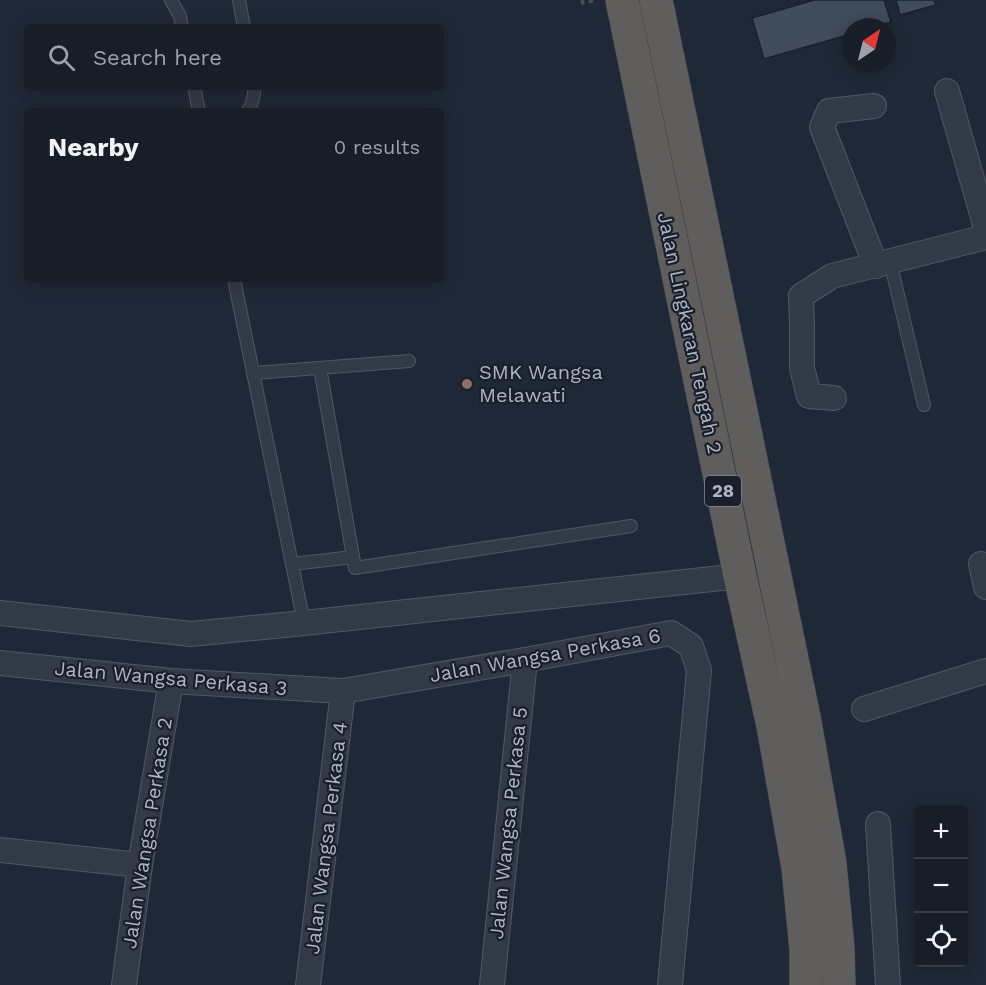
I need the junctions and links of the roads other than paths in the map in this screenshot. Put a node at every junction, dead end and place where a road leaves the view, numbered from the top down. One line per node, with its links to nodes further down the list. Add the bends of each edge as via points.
1 (171, 0): 5 (lane)
2 (239, 0): 6 (lane)
3 (622, 0): 26 (highway, Jalan Lingkaran Tengah 2 / 28)
4 (656, 0): 44 (highway, Jalan Lingkaran Tengah 2 / 28, via 804,717 830,863)
5 (181, 24)
6 (243, 24)
7 (195, 90): 11 (lane)
8 (255, 90): 12 (lane)
9 (947, 91): 13 (street)
10 (874, 106): 15 (street, via 829,111 822,127)
11 (198, 108)
12 (250, 108)
13 (986, 228)
14 (986, 237): 15 (street)
15 (883, 264): 20 (street, via 832,276 801,296 802,368 809,396); 21 (lane)
16 (235, 282): 19 (lane)
17 (409, 361): 18 (lane)
18 (320, 368): 19 (lane); 23 (lane)
19 (253, 373): 24 (lane)
20 (834, 398)
21 (924, 405)
22 (631, 526): 23 (lane, via 355,568)
23 (353, 557): 24 (lane)
24 (292, 564): 29 (lane)
25 (981, 564): 27 (street)
26 (740, 576): 29 (street); 43 (highway, Jalan Lingkaran Tengah 2 / 28, via 773,726 798,868)
27 (986, 587)
28 (0, 613): 29 (street, via 191,634)
29 (304, 623)
30 (525, 660): 34 (street, Jalan Wangsa Perkasa 6); 41 (street, Jalan Wangsa Perkasa 5); 42 (street, Jalan Wangsa Perkasa 6, via 671,633 691,646 699,670)
31 (0, 663): 33 (street, Jalan Wangsa Perkasa 3)
32 (986, 671): 35 (street)
33 (171, 681): 34 (street, Jalan Wangsa Perkasa 3); 38 (street, Jalan Wangsa Perkasa 2)
34 (343, 691): 40 (street, Jalan Wangsa Perkasa 4)
35 (864, 709)
36 (878, 824): 45 (street)
37 (0, 850): 38 (street)
38 (140, 865): 39 (street, Jalan Wangsa Perkasa 2)
39 (124, 985)
40 (309, 985)
41 (492, 985)
42 (670, 985)
43 (806, 985)
44 (839, 985)
45 (888, 985)

